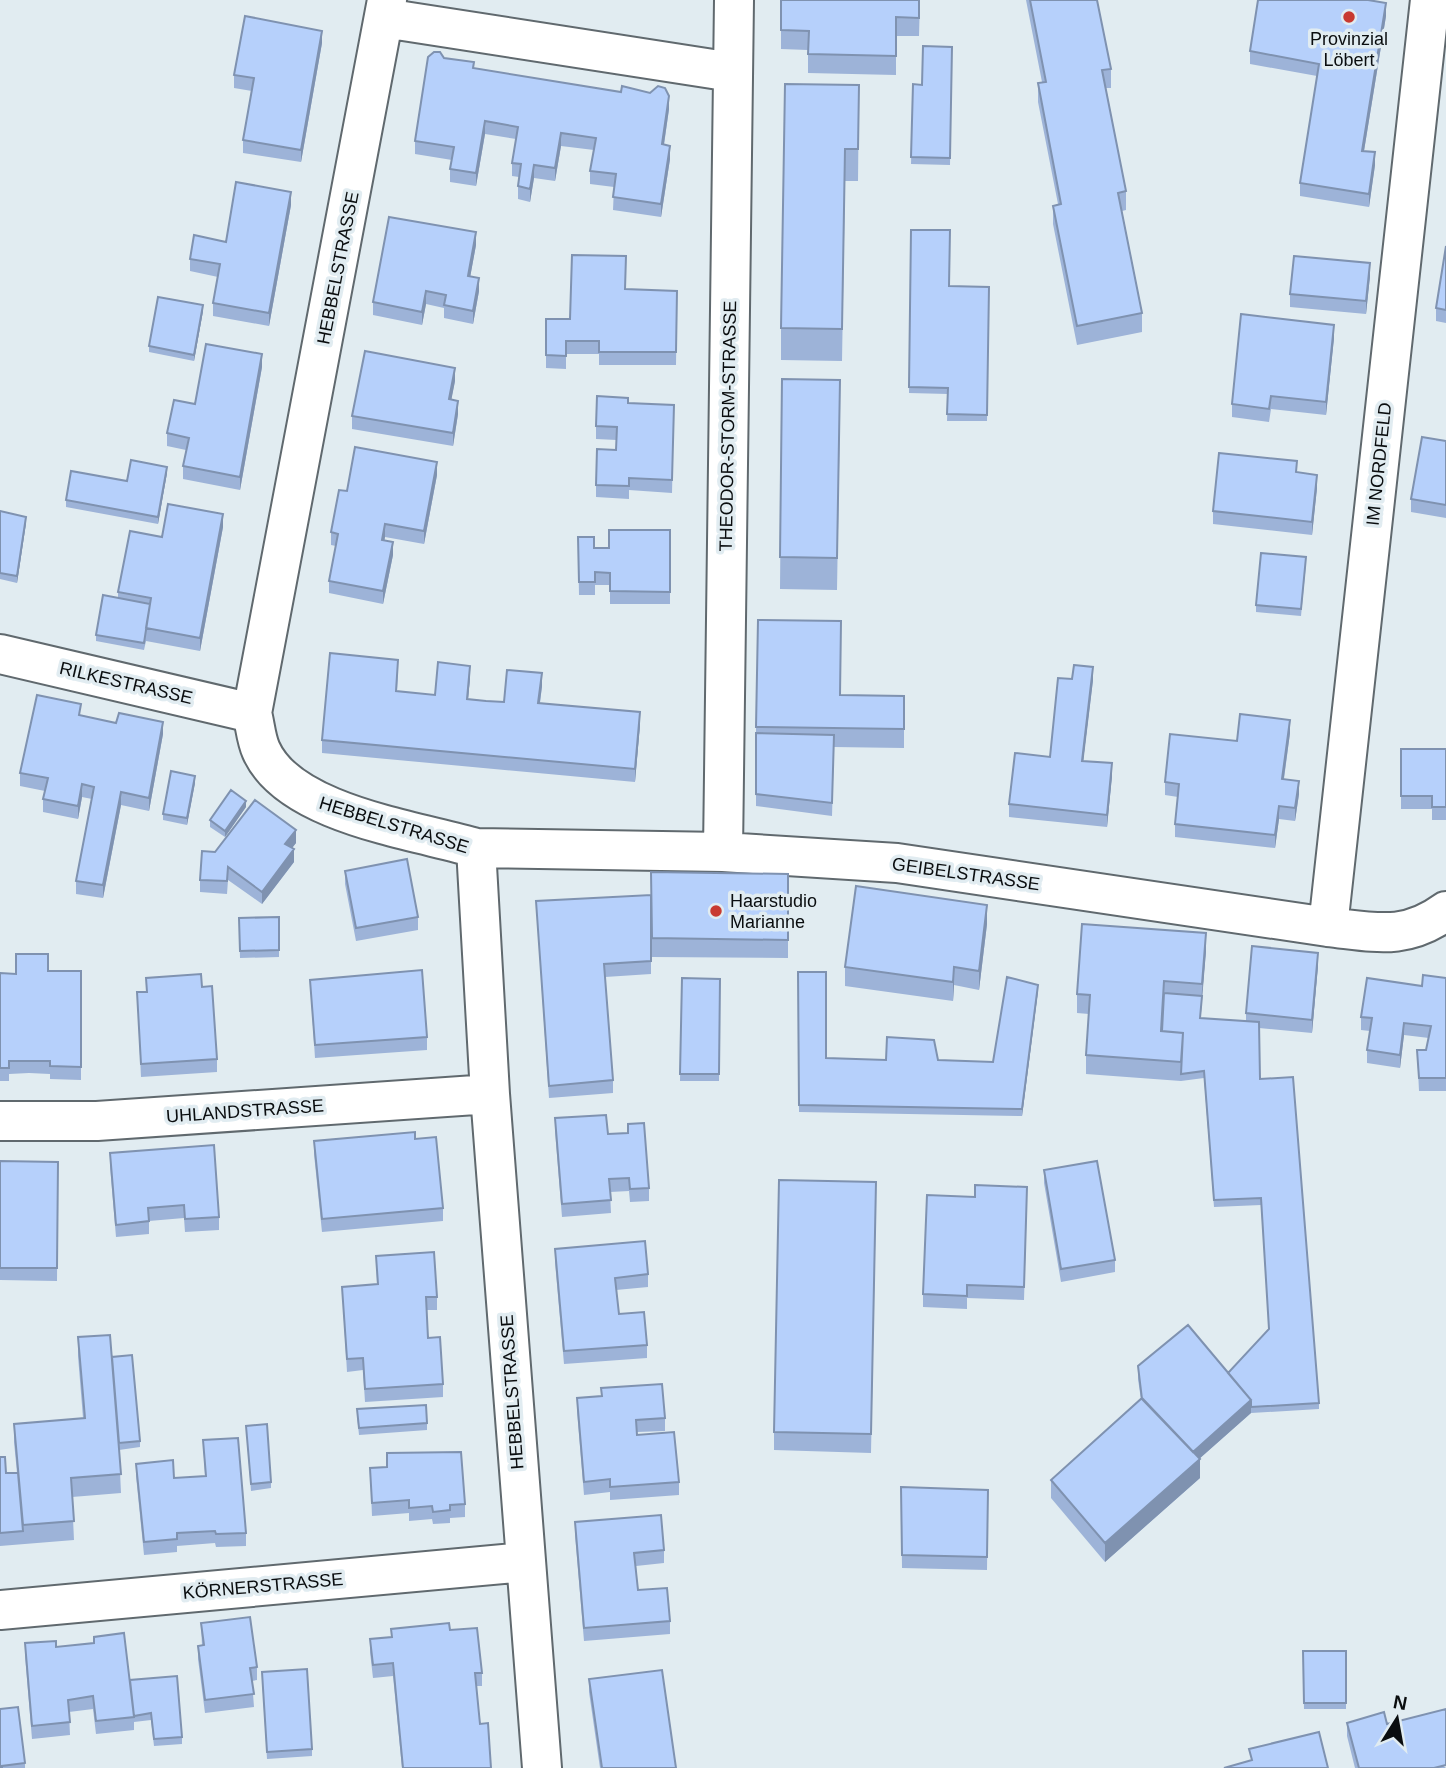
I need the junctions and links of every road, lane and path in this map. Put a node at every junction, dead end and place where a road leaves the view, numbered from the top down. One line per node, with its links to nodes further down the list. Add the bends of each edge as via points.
1 (734, 0): 4 (street, THEODOR-STORM-STRASSE)
2 (1430, 0): 10 (street, IM NORDFELD)
3 (386, 9): 4 (street); 6 (street, HEBBELSTRASSE)
4 (732, 72): 8 (street, THEODOR-STORM-STRASSE)
5 (0, 654): 6 (street, RILKESTRASSE)
6 (252, 713): 7 (street, HEBBELSTRASSE, via 261,750 280,776 307,798)
7 (477, 848): 8 (street, GEIBELSTRASSE); 11 (street, HEBBELSTRASSE)
8 (723, 852): 10 (street, GEIBELSTRASSE, via 897,863)
9 (1446, 911): 10 (street, GEIBELSTRASSE, via 1426,926 1395,934)
10 (1328, 927)
11 (490, 1094): 12 (street, UHLANDSTRASSE, via 97,1121); 13 (street, HEBBELSTRASSE)
12 (0, 1121)
13 (525, 1562): 14 (street, KÖRNERSTRASSE); 15 (street, HEBBELSTRASSE)
14 (0, 1609)
15 (542, 1768)

